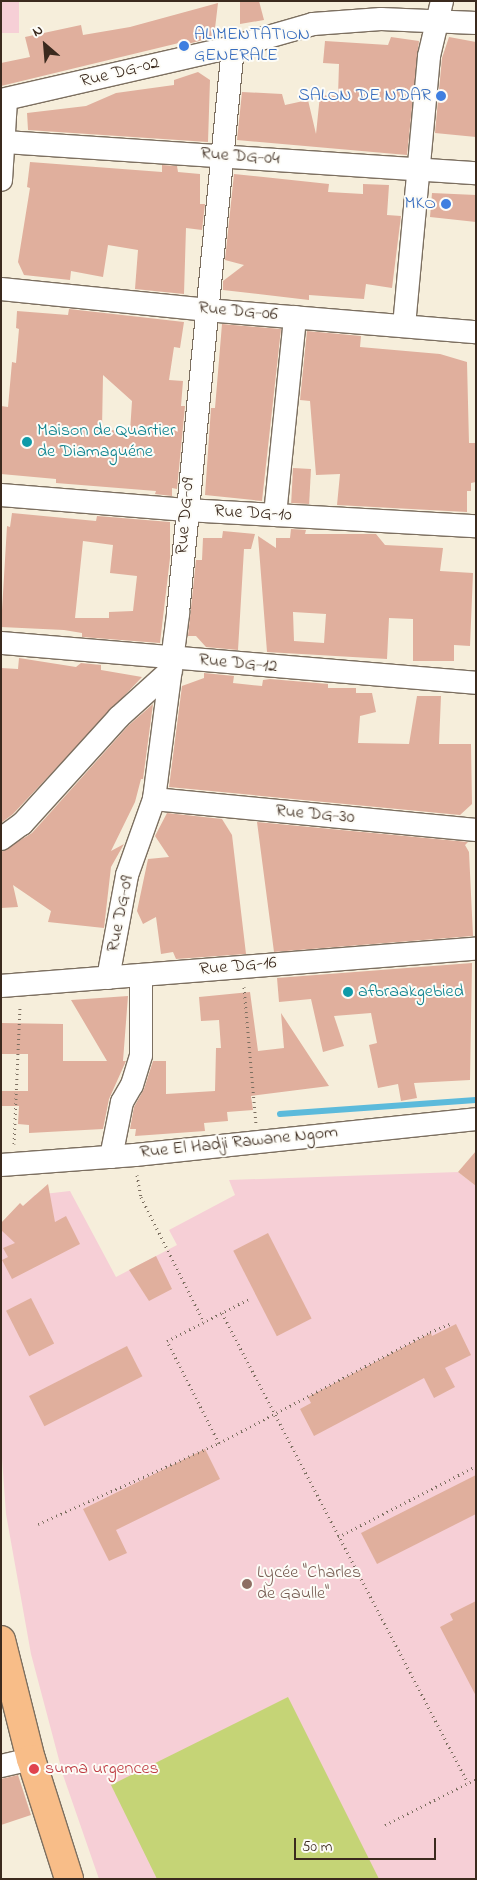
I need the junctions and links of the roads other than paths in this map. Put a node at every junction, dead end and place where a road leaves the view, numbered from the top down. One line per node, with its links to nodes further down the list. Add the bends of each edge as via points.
1 (442, 1): 2 (street)
2 (435, 23): 3 (street, Rue DG-02); 4 (street, Rue DG-02, via 381,20 313,24); 8 (street)
3 (476, 24)
4 (233, 47): 5 (street, Rue DG-02); 7 (street, Rue DG-09)
5 (3, 100): 6 (street)
6 (5, 142): 7 (street, Rue DG-04); 10 (street)
7 (222, 156): 8 (street, Rue DG-04); 12 (street, Rue DG-09)
8 (418, 169): 9 (street, Rue DG-04); 14 (street)
9 (476, 173)
10 (1, 180)
11 (1, 288): 12 (street, Rue DG-06)
12 (206, 310): 13 (street, Rue DG-06); 17 (street, Rue DG-09)
13 (295, 317): 14 (street, Rue DG-06); 18 (street)
14 (404, 326): 15 (street, Rue DG-06)
15 (476, 332)
16 (1, 495): 17 (street, Rue DG-10)
17 (186, 510): 18 (street, Rue DG-10); 21 (street, Rue DG-09)
18 (275, 515): 19 (street, Rue DG-10)
19 (476, 526)
20 (1, 643): 21 (street, Rue DG-12)
21 (171, 664): 22 (street, Rue DG-12); 23 (street, Rue DG-09); 25 (street, via 22,824)
22 (476, 683)
23 (154, 799): 24 (street, Rue DG-30); 28 (street, Rue DG-09, via 128,875)
24 (476, 830)
25 (1, 839)
26 (476, 949): 27 (street, Rue DG-16)
27 (141, 976): 28 (street, Rue DG-16); 31 (street, via 141,1055 132,1085 122,1102)
28 (108, 978): 29 (street, Rue DG-16)
29 (11, 986)
30 (476, 1119): 31 (street, Rue El Hadji Rawane Ngom)
31 (111, 1157): 32 (street, Rue El Hadji Rawane Ngom)
32 (7, 1164)
33 (1, 1640): 34 (highway)
34 (6, 1690): 35 (highway)
35 (31, 1759): 36 (street); 37 (highway)
36 (1, 1766)
37 (69, 1879)

